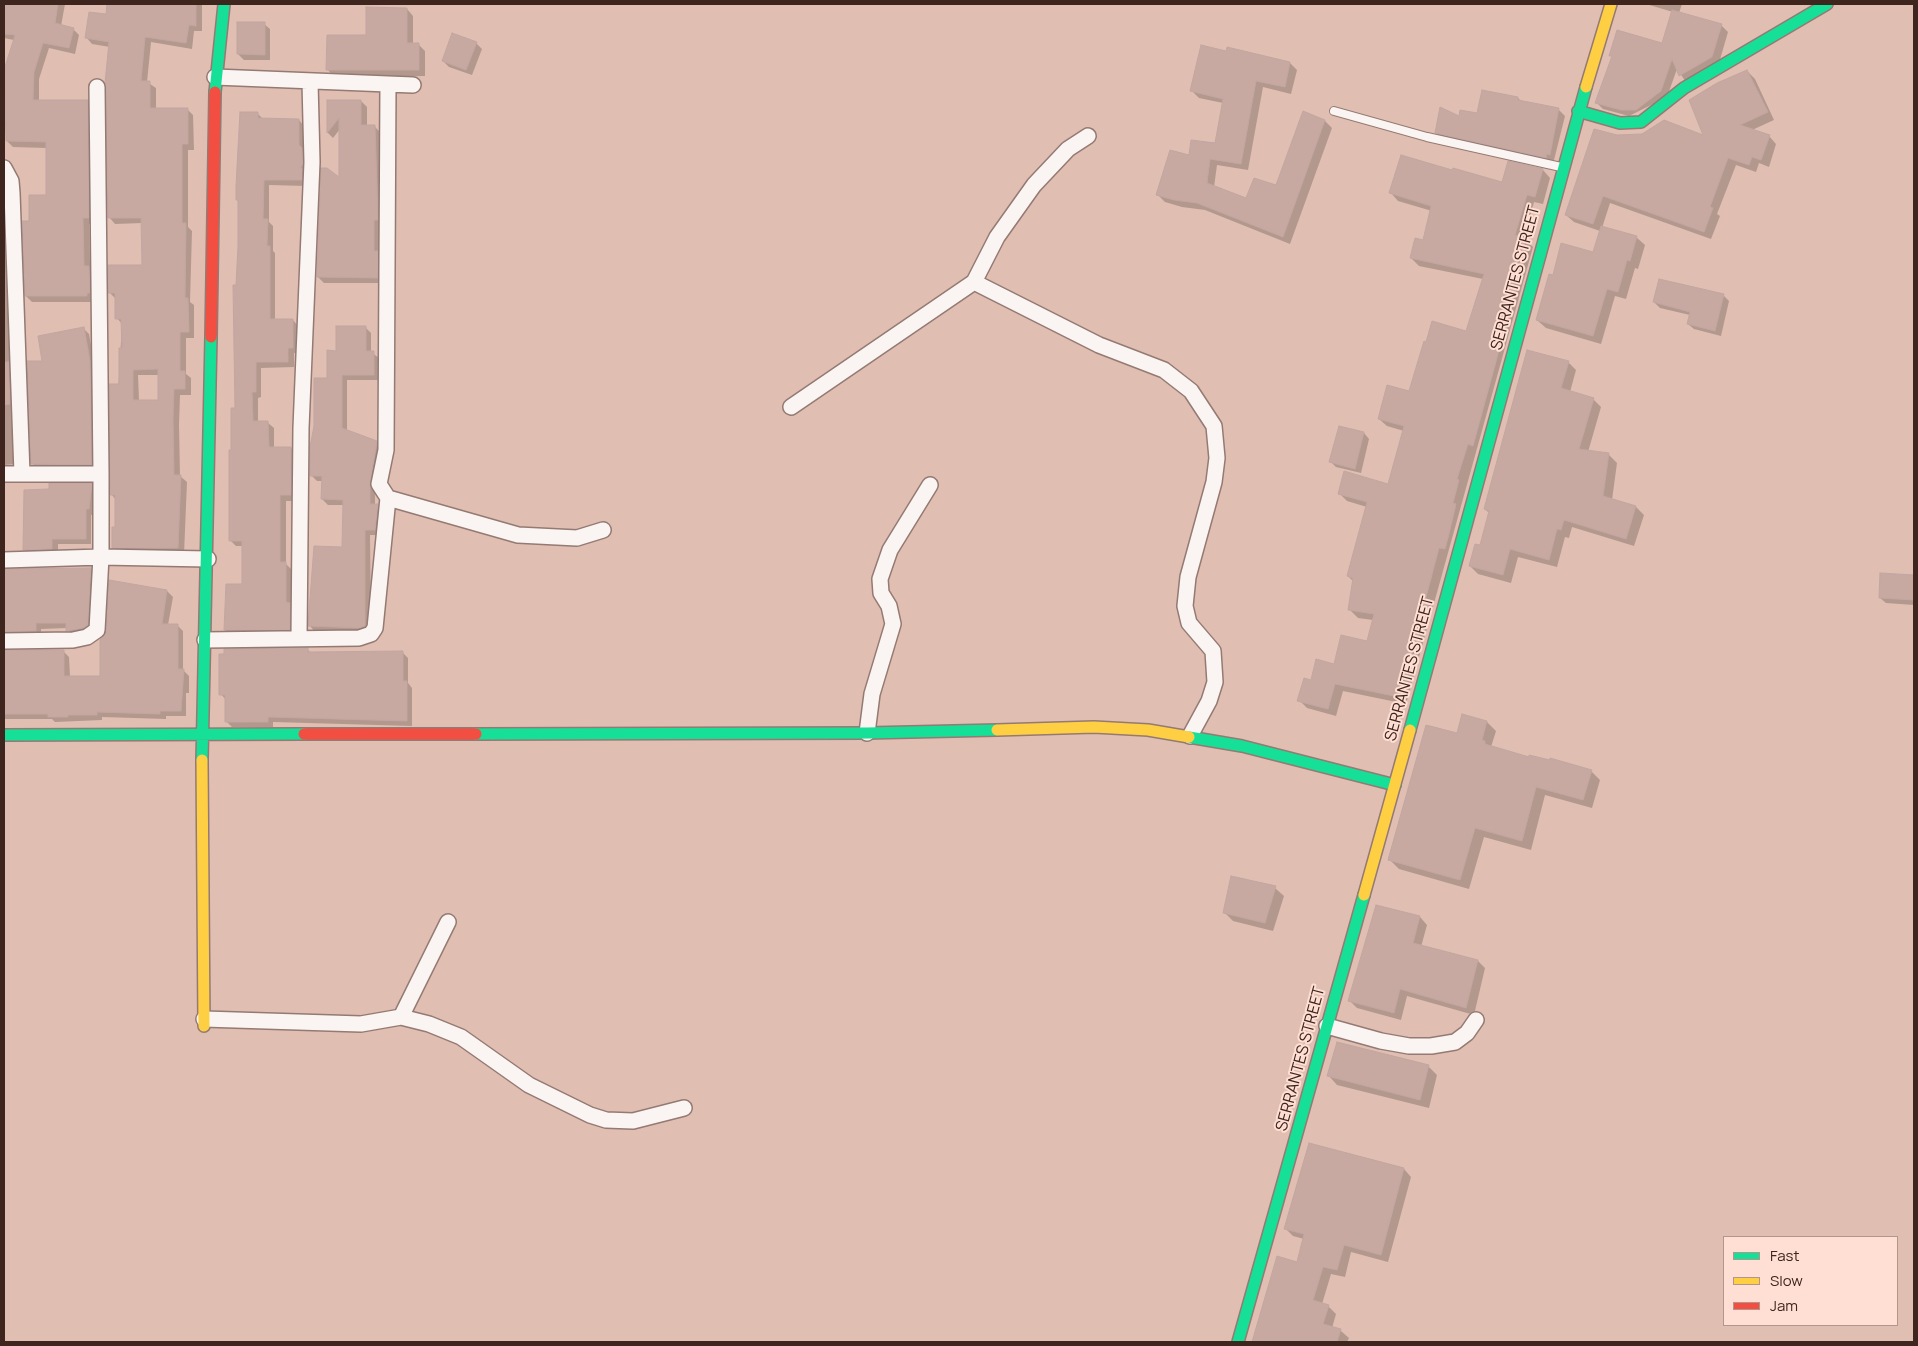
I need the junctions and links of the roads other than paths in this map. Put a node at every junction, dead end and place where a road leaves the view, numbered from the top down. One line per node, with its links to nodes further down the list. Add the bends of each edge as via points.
1 (224, 4): 4 (street)
2 (1611, 4): 9 (street, SERRANTES STREET)
3 (1827, 4): 9 (street, via 1684,88 1641,122 1620,123)
4 (216, 77): 5 (street); 23 (street)
5 (310, 82): 6 (street); 25 (street, via 312,162 301,428)
6 (388, 84): 7 (street); 20 (street, via 386,450 379,484)
7 (413, 85)
8 (97, 87): 18 (street)
9 (1578, 111): 13 (street, SERRANTES STREET)
10 (1334, 112): 13 (lane)
11 (1088, 136): 14 (street, via 1068,149 1034,185 997,237)
12 (4, 168): 17 (street, via 11,181 12,194)
13 (1562, 168): 32 (street, SERRANTES STREET)
14 (974, 282): 15 (street); 31 (street, via 1099,345 1164,370 1191,391 1214,426 1217,458 1214,482 1188,577 1185,606 1189,622 1213,651 1215,682 1210,701)
15 (791, 407)
16 (4, 474): 17 (street)
17 (22, 474): 18 (street)
18 (101, 474): 22 (street)
19 (930, 484): 28 (street, via 890,550 880,579 881,593 889,606 893,624 872,694)
20 (388, 498): 21 (street, via 518,535 577,538); 25 (street, via 375,628 371,634 359,638)
21 (603, 530)
22 (101, 557): 23 (street); 24 (street); 27 (street, via 98,623 93,635 73,640)
23 (208, 559): 26 (street)
24 (4, 560)
25 (299, 638): 26 (street)
26 (205, 640): 30 (street)
27 (4, 642)
28 (867, 733): 30 (street); 31 (street, via 1094,728)
29 (4, 734): 30 (street)
30 (202, 736): 36 (street)
31 (1190, 736): 32 (street)
32 (1395, 785): 37 (street, SERRANTES STREET)
33 (448, 922): 34 (street)
34 (401, 1017): 36 (street, via 361,1024); 38 (street, via 455,1034 529,1085 598,1118 633,1122)
35 (1476, 1020): 37 (street, via 1460,1040 1431,1046 1382,1041)
36 (204, 1023)
37 (1327, 1026): 39 (street, SERRANTES STREET)
38 (684, 1108)
39 (1238, 1342)

